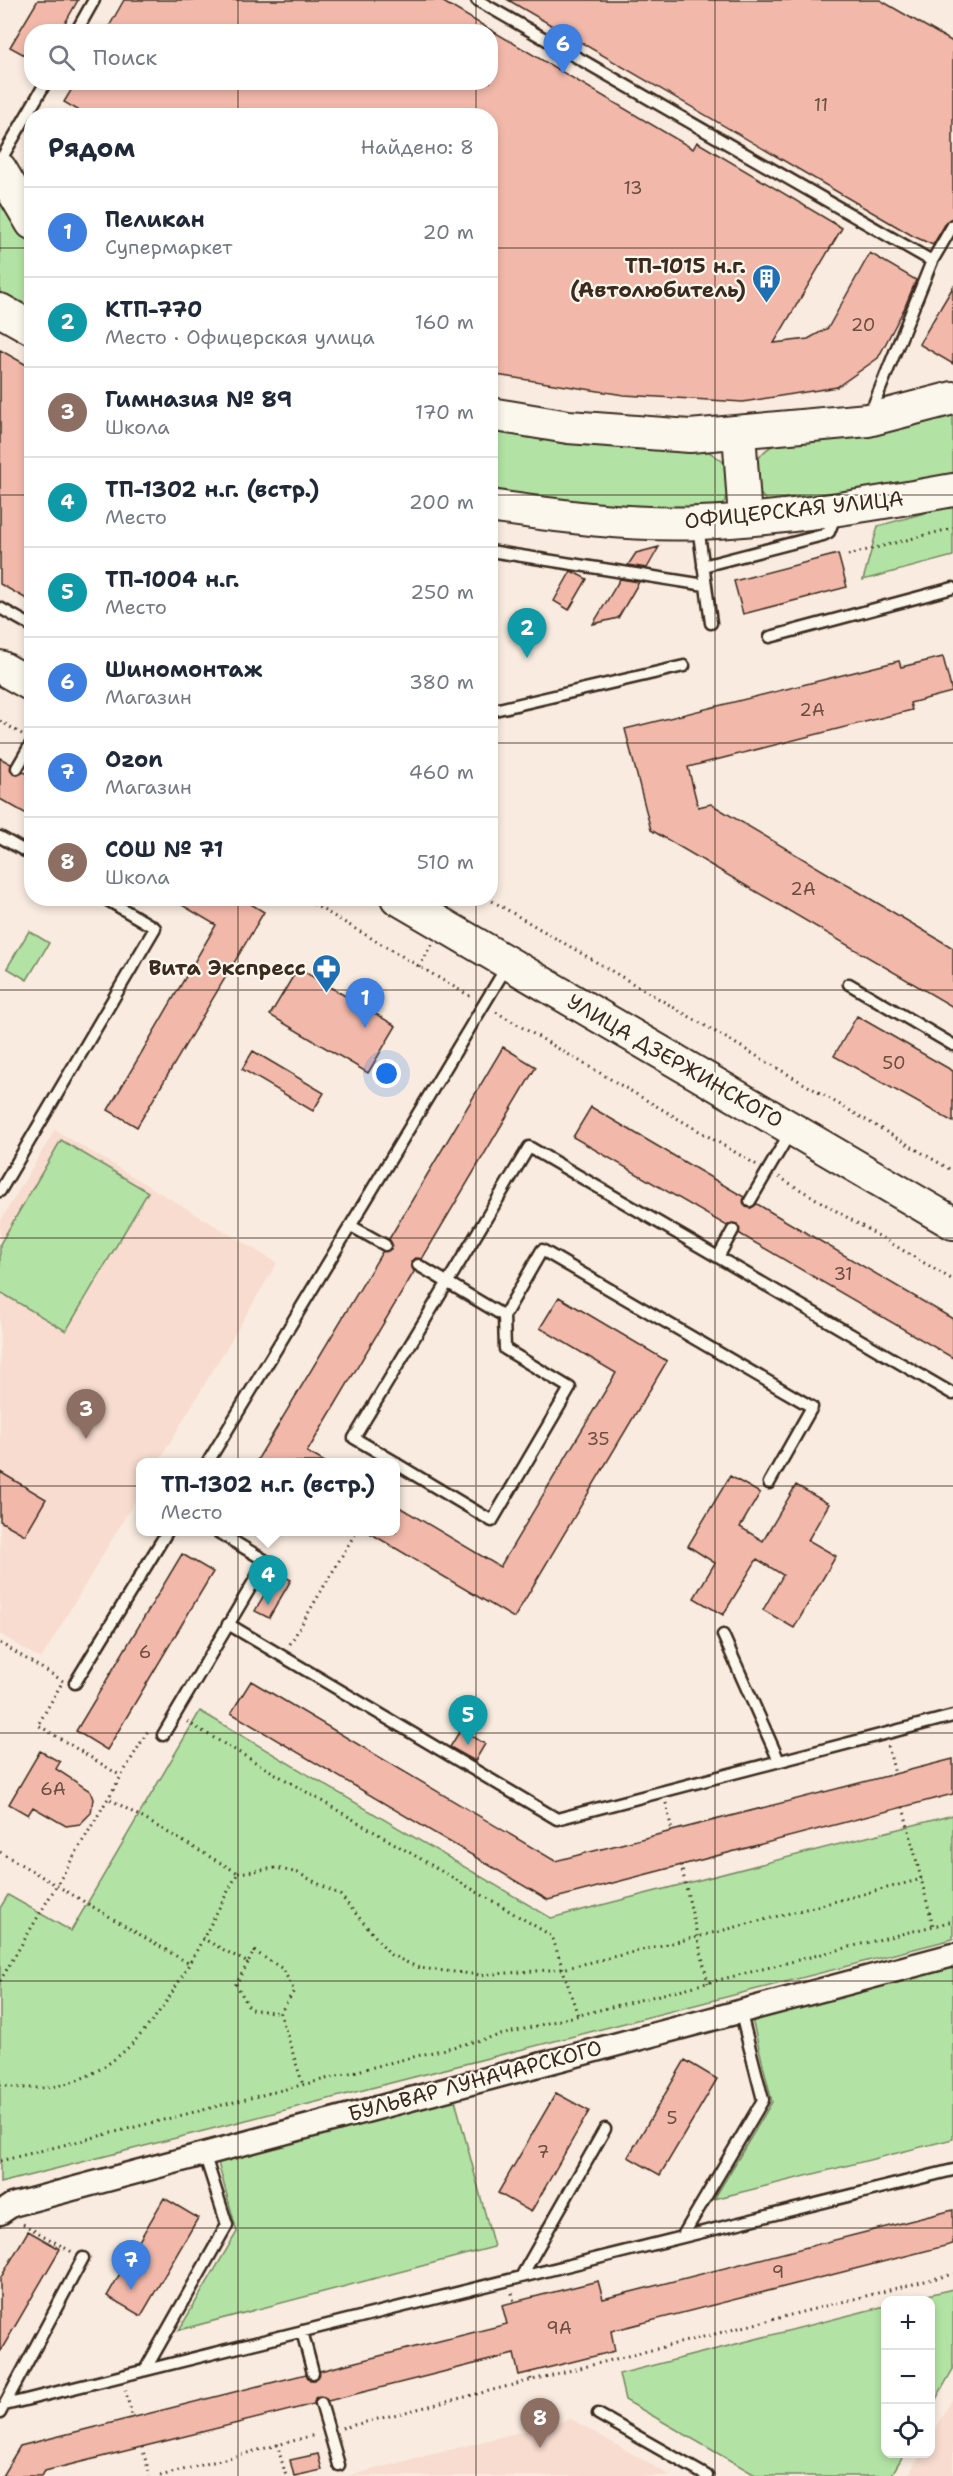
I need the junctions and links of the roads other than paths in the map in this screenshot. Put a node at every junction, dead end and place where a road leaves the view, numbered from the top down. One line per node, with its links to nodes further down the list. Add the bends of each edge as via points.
1 (94, 0): 3 (lane)
2 (477, 0): 11 (lane)
3 (80, 24)
4 (41, 90): 5 (lane)
5 (31, 108)
6 (24, 120): 7 (lane)
7 (0, 161)
8 (0, 169): 9 (main road)
9 (24, 210)
10 (953, 225): 11 (lane)
11 (932, 261): 16 (lane)
12 (0, 310): 13 (main road)
13 (24, 324)
14 (953, 398): 16 (main road)
15 (498, 415): 17 (main road, via 568,427 679,435)
16 (868, 420): 17 (main road)
17 (739, 432): 21 (main road)
18 (953, 490): 20 (main road, ОФИЦЕРСКАЯ УЛИЦА)
19 (498, 507): 22 (main road, ОФИЦЕРСКАЯ УЛИЦА, via 593,520)
20 (838, 509): 21 (main road, ОФИЦЕРСКАЯ УЛИЦА); 24 (lane, via 829,532 822,535)
21 (745, 519): 22 (main road, ОФИЦЕРСКАЯ УЛИЦА)
22 (697, 523): 24 (lane)
23 (498, 552): 25 (lane)
24 (703, 566): 25 (lane)
25 (705, 585): 29 (lane)
26 (953, 588): 30 (lane)
27 (0, 608): 28 (lane)
28 (24, 622)
29 (711, 623)
30 (770, 637)
31 (684, 666): 34 (lane)
32 (0, 667): 33 (main road)
33 (24, 680)
34 (498, 709)
35 (24, 749): 36 (lane)
36 (17, 768)
37 (0, 837): 38 (lane)
38 (24, 850)
39 (118, 906): 45 (lane, via 155,928)
40 (411, 906): 41 (main road, УЛИЦА ДЗЕРЖИНСКОГО)
41 (508, 963): 44 (main road, УЛИЦА ДЗЕРЖИНСКОГО); 48 (lane)
42 (849, 984): 43 (lane)
43 (953, 1046)
44 (792, 1129): 46 (lane); 47 (main road, УЛИЦА ДЗЕРЖИНСКОГО)
45 (0, 1191)
46 (750, 1201)
47 (953, 1223)
48 (351, 1226): 50 (lane); 56 (lane)
49 (733, 1230): 51 (lane)
50 (385, 1245)
51 (718, 1257): 53 (lane, via 529,1146); 55 (lane)
52 (418, 1265): 53 (lane)
53 (447, 1282): 54 (lane); 57 (lane, via 354,1438)
54 (504, 1316): 58 (lane, via 505,1349 570,1388 492,1521); 59 (lane, via 542,1250 812,1407)
55 (953, 1394)
56 (210, 1458)
57 (387, 1458)
58 (400, 1466)
59 (769, 1483)
60 (165, 1536): 64 (lane)
61 (225, 1536): 62 (lane, via 266,1561)
62 (228, 1624): 66 (lane); 67 (lane, via 557,1819)
63 (723, 1635): 67 (lane)
64 (75, 1683)
65 (953, 1716): 67 (lane)
66 (163, 1735)
67 (779, 1761)
68 (953, 1955): 69 (street, БУЛЬВАР ЛУНАЧАРСКОГО)
69 (740, 2010): 71 (street, БУЛЬВАР ЛУНАЧАРСКОГО); 74 (lane, via 763,2100)
70 (605, 2129): 76 (lane)
71 (204, 2153): 73 (street, БУЛЬВАР ЛУНАЧАРСКОГО, via 12,2205); 78 (lane, via 226,2225)
72 (953, 2170): 74 (lane)
73 (0, 2212)
74 (682, 2237): 76 (lane)
75 (83, 2258): 81 (lane)
76 (521, 2277): 77 (lane)
77 (302, 2331): 78 (lane); 79 (lane)
78 (145, 2370): 81 (lane)
79 (313, 2373)
80 (321, 2403): 83 (lane)
81 (2, 2409)
82 (598, 2414): 84 (lane)
83 (339, 2465)
84 (707, 2476)

